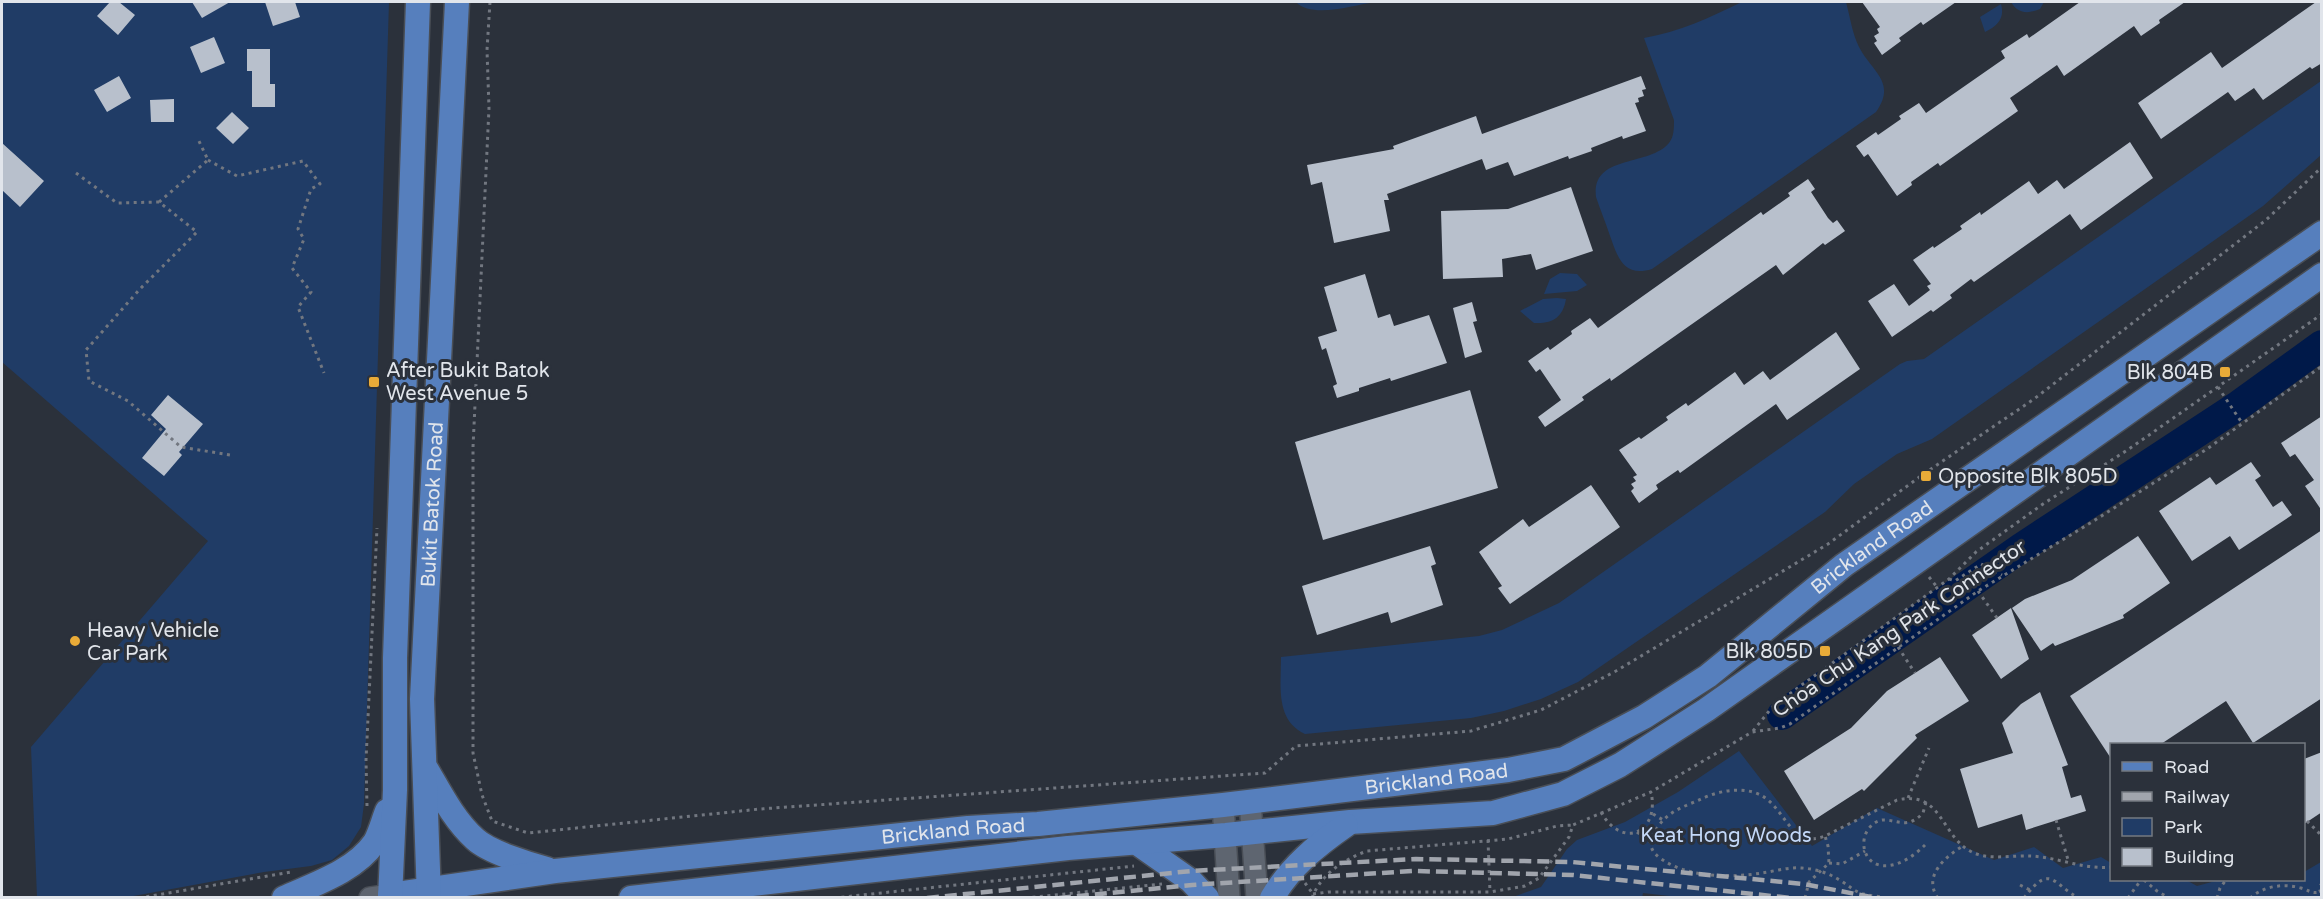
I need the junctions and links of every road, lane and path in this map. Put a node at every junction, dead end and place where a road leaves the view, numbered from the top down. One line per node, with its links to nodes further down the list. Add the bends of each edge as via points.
1 (418, 2): 4 (main road, Bukit Batok Road)
2 (490, 2): 7 (path, via 473,467 472,753 492,821 528,833 759,809 1265,773 1296,746 1471,731 1541,710 1616,671 1828,544 2034,399 2266,220)
3 (456, 11): 4 (main road, via 442,118 430,136); 9 (main road, Bukit Batok Road)
4 (414, 138): 11 (main road, Bukit Batok Road)
5 (198, 139): 6 (path)
6 (208, 160): 10 (path); 16 (path, via 237,176 303,161 320,184 311,189 298,229 304,239 292,268 311,292 298,307)
7 (2322, 167)
8 (76, 172): 10 (path, via 117,203)
9 (449, 184): 11 (main road, via 429,187); 29 (main road, Bukit Batok Road, via 422,699)
10 (159, 202): 19 (path, via 197,232 86,350 89,381 128,401 181,447)
11 (411, 215): 30 (main road, Bukit Batok Road, via 396,646)
12 (2322, 233): 33 (main road, Brickland Road, via 1844,565 1708,676 1644,717 1564,759 1508,770)
13 (2322, 275): 42 (main road, Brickland Road, via 1706,711 1620,765 1563,794 1493,813)
14 (2322, 314): 17 (path)
15 (2322, 366): 18 (path, Choa Chu Kang Park Connector)
16 (324, 373)
17 (2218, 387): 18 (path); 22 (path, via 2043,504 1976,552)
18 (2242, 423): 21 (path, Choa Chu Kang Park Connector, via 2092,522)
19 (230, 455)
20 (377, 527): 36 (path)
21 (2002, 575): 22 (path, via 1981,564 1955,581); 23 (path, Choa Chu Kang Park Connector)
22 (1949, 579): 27 (path, via 1774,705)
23 (1978, 591): 24 (path); 25 (path, Choa Chu Kang Park Connector)
24 (1997, 618)
25 (1898, 647): 26 (path); 27 (path, Choa Chu Kang Park Connector, via 1790,724)
26 (1915, 673)
27 (1752, 732): 31 (path, Choa Chu Kang Park Connector)
28 (1929, 748): 32 (path)
29 (426, 767): 60 (main road, via 453,814 477,841 524,863); 69 (main road, Bukit Batok Road)
30 (395, 790): 71 (main road, Bukit Batok Road); 74 (main road, via 375,841 359,858)
31 (1651, 792): 37 (path, Choa Chu Kang Park Connector); 38 (path)
32 (1908, 798): 34 (path); 47 (path)
33 (1250, 801): 35 (main road, Brickland Road); 44 (street)
34 (1926, 802): 52 (path); 53 (path, via 1923,813 1911,821 1877,821 1864,836)
35 (1223, 805): 46 (street); 60 (main road, Brickland Road)
36 (367, 808)
37 (1601, 812): 43 (path, Choa Chu Kang Park Connector); 45 (path, via 1612,828 1621,833)
38 (1653, 814): 39 (path); 45 (path)
39 (1664, 820): 47 (path, via 1707,796 1742,791 1769,801 1798,834 1812,839); 50 (path)
40 (2056, 820): 56 (path)
41 (2307, 821): 48 (path)
42 (1350, 822): 44 (main road, Brickland Road); 81 (main road, via 1314,847)
43 (1573, 825): 49 (path, Choa Chu Kang Park Connector); 68 (path, via 1569,837 1539,878 1525,886)
44 (1253, 832): 46 (main road, Brickland Road); 80 (street)
45 (1637, 832): 50 (path)
46 (1226, 835): 54 (main road, Brickland Road); 79 (street)
47 (1825, 836): 55 (path)
48 (2322, 836)
49 (1488, 840): 68 (path); 72 (path, Choa Chu Kang Park Connector, via 1367,851 1328,873)
50 (1650, 842): 59 (path, via 1652,850 1671,864 1702,873 1742,875 1802,868)
51 (1925, 845): 53 (path, via 1911,857 1886,866 1871,860)
52 (1963, 846): 56 (path, via 1979,855 2044,857); 84 (path, via 1951,853 1934,875 1932,882)
53 (1865, 851): 55 (path, via 1842,864)
54 (1136, 854): 75 (main road, Brickland Road, via 1056,849); 76 (path); 78 (main road, via 1191,881)
55 (1829, 863): 59 (path)
56 (2069, 863): 57 (path)
57 (2110, 867)
58 (295, 871): 73 (path)
59 (1820, 871): 82 (path, via 1809,882); 83 (path, via 1861,893)
60 (555, 872): 69 (main road, Brickland Road)
61 (2140, 881): 87 (path)
62 (2144, 881): 88 (path)
63 (2225, 881): 89 (path)
64 (2322, 883): 70 (path)
65 (1166, 884): 77 (path)
66 (2020, 885): 67 (path)
67 (2030, 890): 85 (path); 86 (path, via 2041,880 2051,879)
68 (1490, 891): 72 (path, via 1328,891)
69 (429, 893): 71 (main road, Brickland Road)
70 (2320, 894): 90 (path, via 2285,886 2268,887)
71 (383, 896)
72 (1312, 896)
73 (139, 897)
74 (285, 897)
75 (631, 897)
76 (834, 897)
77 (1025, 897)
78 (1207, 897)
79 (1229, 897)
80 (1257, 897)
81 (1272, 897)
82 (1805, 897)
83 (1887, 897)
84 (1938, 897)
85 (2024, 897)
86 (2079, 897)
87 (2128, 897)
88 (2169, 897)
89 (2217, 897)
90 (2250, 897)

